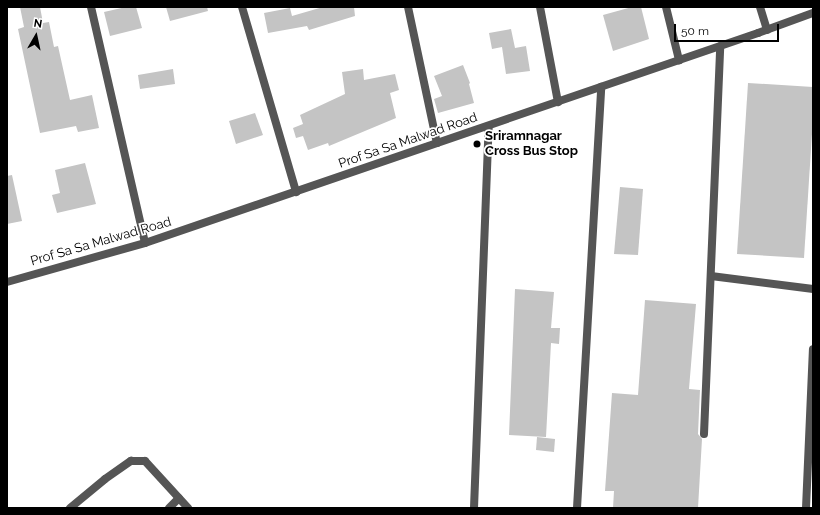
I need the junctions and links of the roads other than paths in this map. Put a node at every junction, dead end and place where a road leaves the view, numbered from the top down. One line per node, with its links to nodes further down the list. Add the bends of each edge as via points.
1 (91, 7): 16 (street)
2 (242, 7): 15 (street)
3 (408, 7): 14 (street)
4 (540, 7): 12 (street)
5 (666, 7): 10 (street)
6 (760, 7): 8 (street)
7 (813, 13): 8 (street, Prof Sa Sa Malwad Road)
8 (767, 30): 9 (street, Prof Sa Sa Malwad Road)
9 (720, 46): 10 (street, Prof Sa Sa Malwad Road); 17 (street)
10 (679, 60): 11 (street, Prof Sa Sa Malwad Road)
11 (601, 87): 12 (street, Prof Sa Sa Malwad Road); 28 (street)
12 (558, 102): 13 (street, Prof Sa Sa Malwad Road)
13 (489, 126): 14 (street, Prof Sa Sa Malwad Road); 27 (street)
14 (437, 143): 15 (street, Prof Sa Sa Malwad Road)
15 (296, 192): 16 (street, Prof Sa Sa Malwad Road)
16 (145, 243): 18 (street, Prof Sa Sa Malwad Road)
17 (710, 276): 19 (street); 21 (street)
18 (7, 282)
19 (813, 289)
20 (813, 349): 22 (street)
21 (704, 434)
22 (810, 493): 29 (street)
23 (179, 498): 24 (street, via 145,461 131,461); 25 (street); 26 (street)
24 (70, 508)
25 (168, 508)
26 (188, 508)
27 (474, 508)
28 (577, 508)
29 (806, 508)

